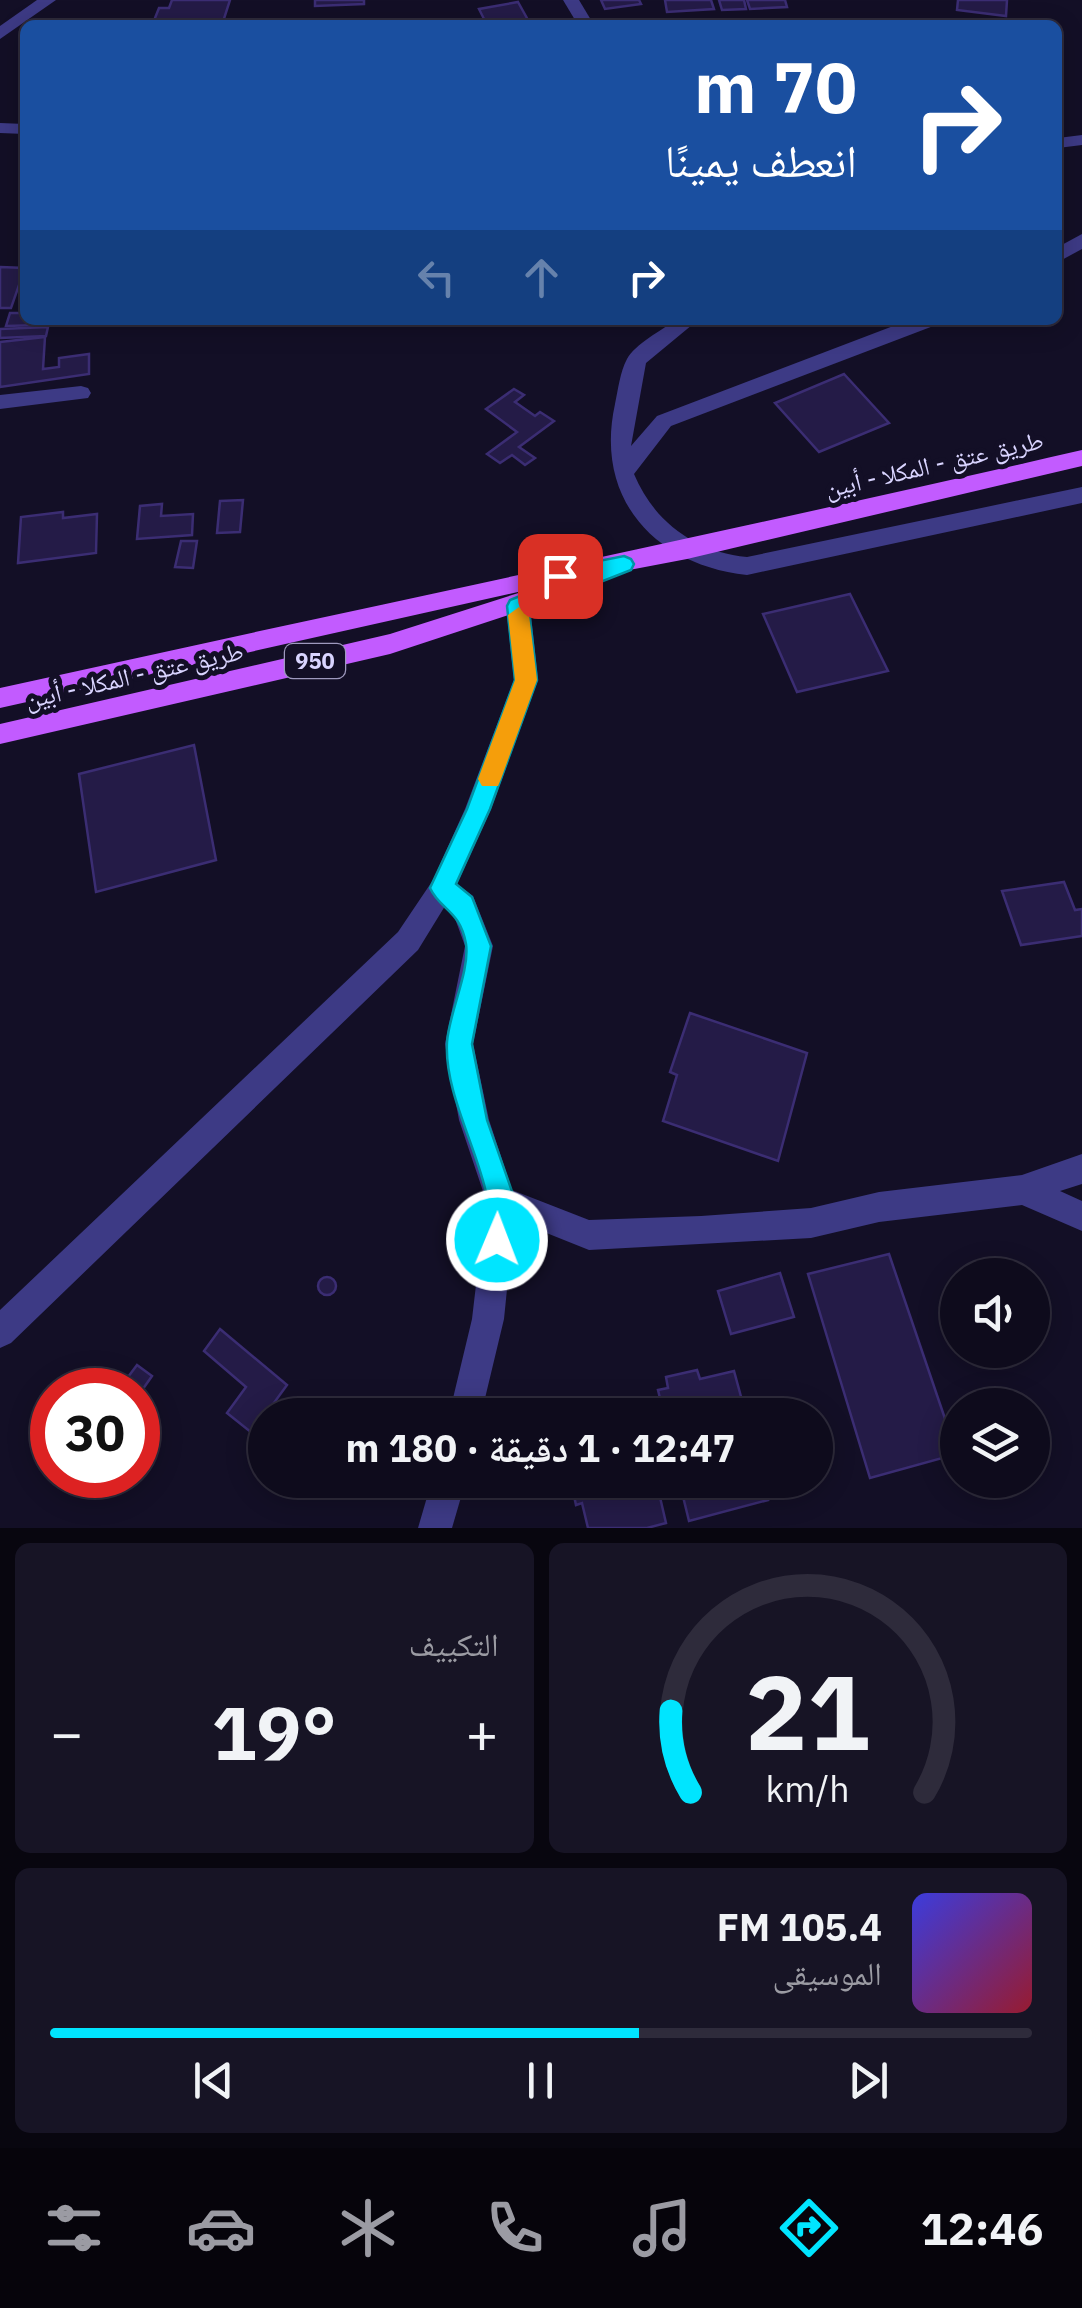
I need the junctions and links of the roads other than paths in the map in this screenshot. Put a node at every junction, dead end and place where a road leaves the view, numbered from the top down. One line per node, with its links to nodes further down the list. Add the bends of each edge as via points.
1 (48, 0): 2 (street)
2 (0, 34)
3 (12, 129): 4 (street)
4 (0, 146)
5 (682, 325): 10 (street, via 637,360 620,451)
6 (917, 325): 10 (street, via 664,421)
7 (81, 393): 8 (street)
8 (0, 402)
9 (1082, 458): 12 (main road, طريق عتق - المكلا - أبين / 950)
10 (623, 470): 12 (street, via 642,508)
11 (1082, 496): 12 (street, via 746,566 716,564)
12 (687, 550): 13 (main road, طريق عتق - المكلا - أبين / 950)
13 (624, 564): 14 (main road, طريق عتق - المكلا - أبين / 950); 15 (main road, طريق عتق - المكلا - أبين / 950)
14 (518, 606): 16 (main road, طريق عتق - المكلا - أبين / 950, via 390,644); 17 (street, via 526,680)
15 (0, 698)
16 (0, 734)
17 (442, 888): 20 (street, via 464,905 479,946 459,1044 474,1120); 22 (street, via 408,941)
18 (1082, 1169): 19 (street)
19 (1022, 1190): 20 (street, via 812,1223 589,1235); 21 (street)
20 (502, 1200): 23 (street, via 488,1320)
21 (1082, 1216)
22 (0, 1332)
23 (469, 1398)
24 (444, 1508): 25 (street)
25 (424, 1528)

